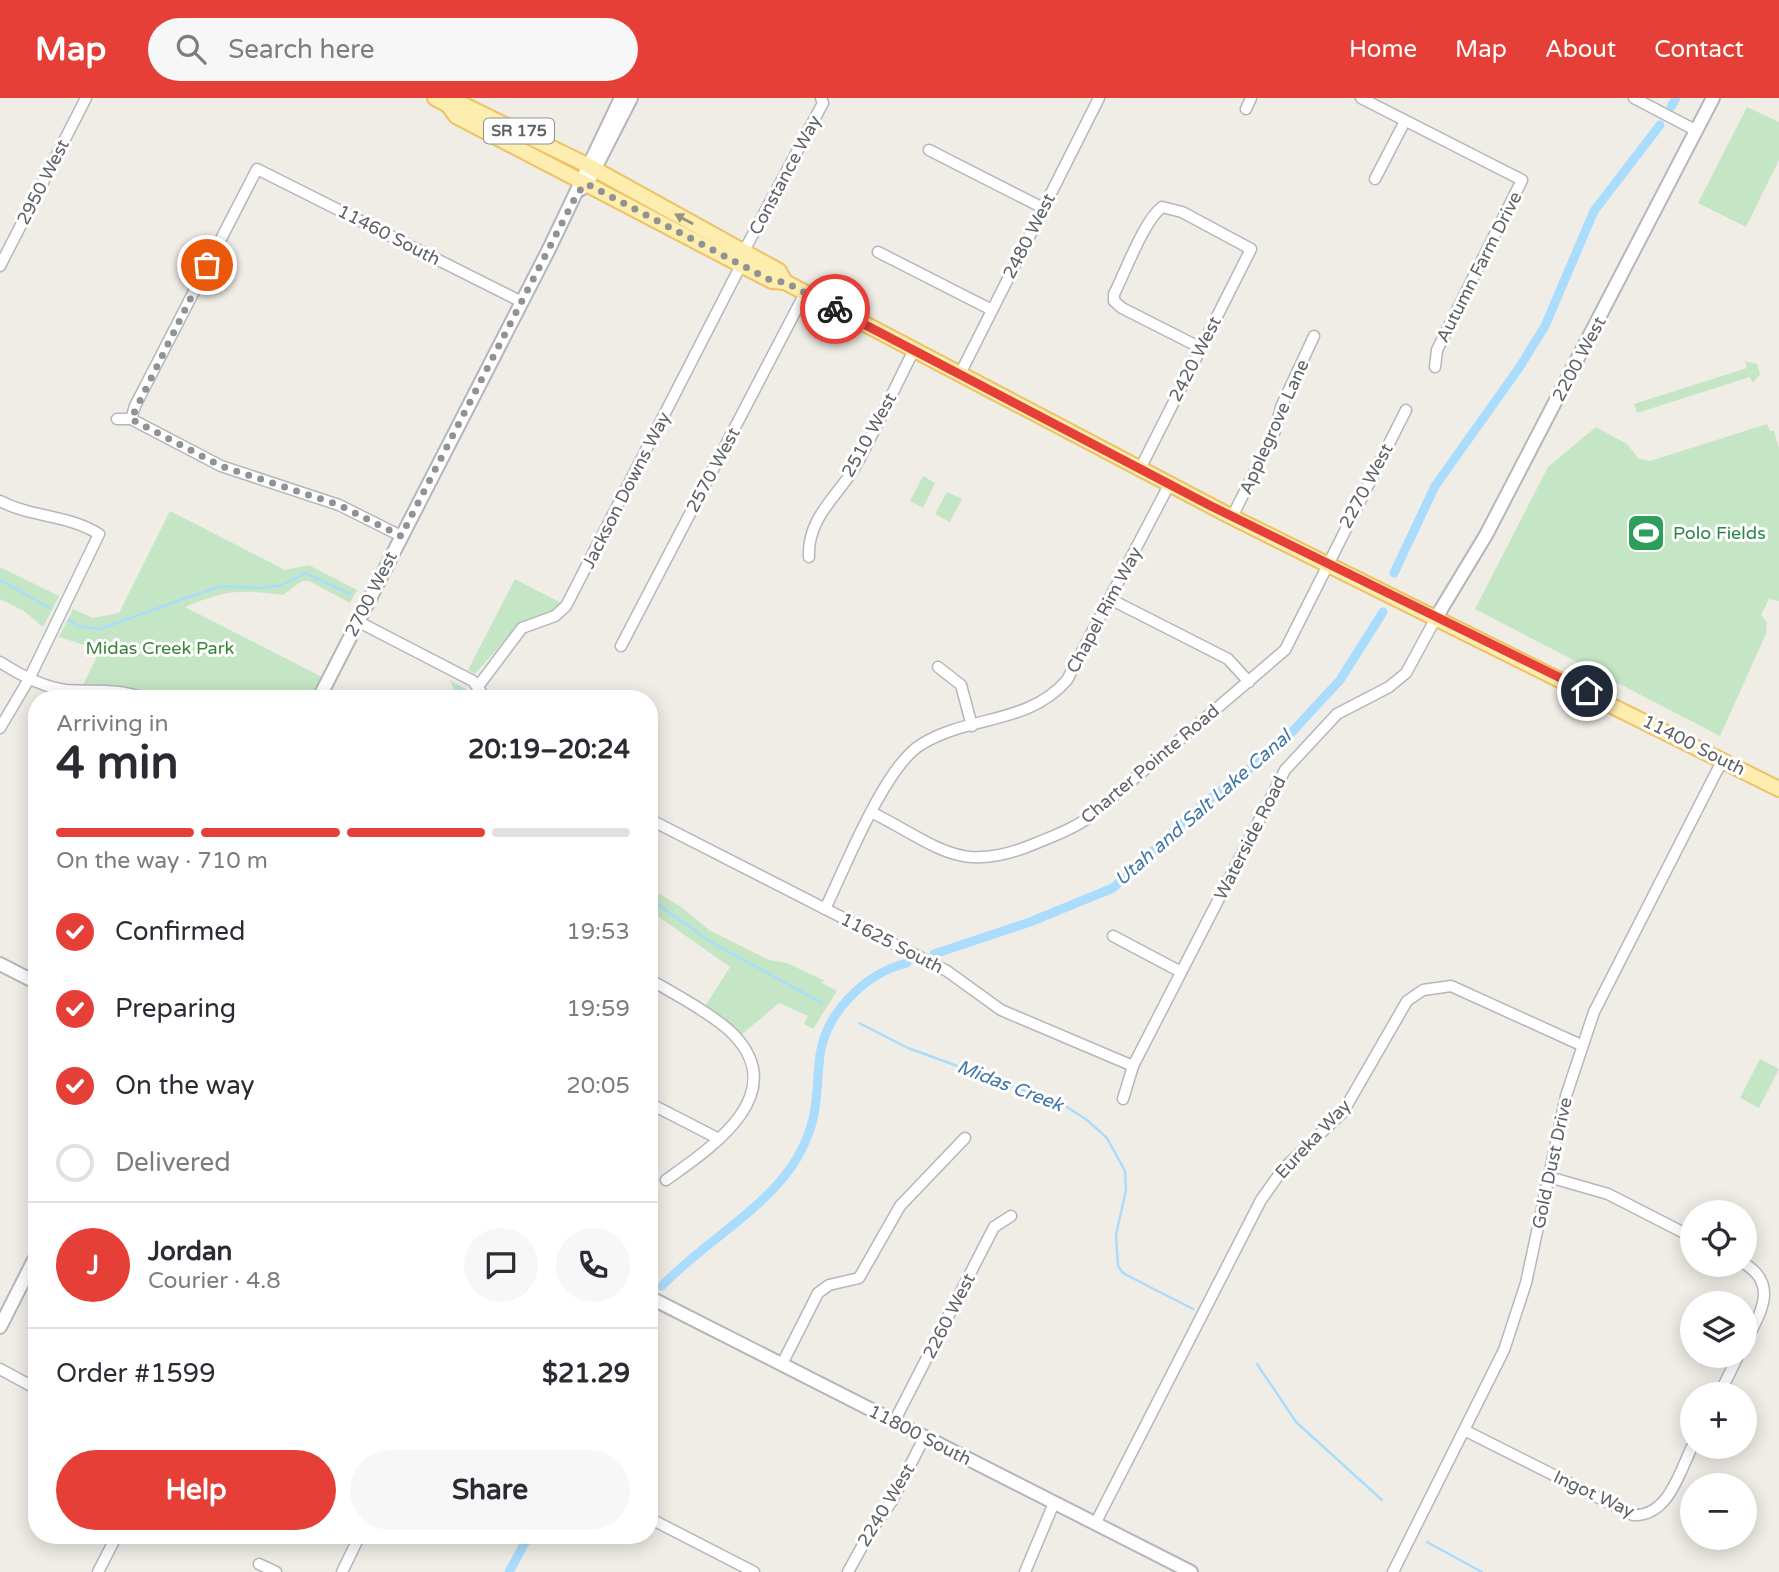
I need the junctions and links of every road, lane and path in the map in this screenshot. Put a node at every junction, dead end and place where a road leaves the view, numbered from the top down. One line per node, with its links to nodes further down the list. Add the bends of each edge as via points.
1 (86, 98): 21 (street, 2950 West)
2 (621, 98): 15 (main road, 2700 West)
3 (631, 98): 15 (main road, 2700 West)
4 (821, 98): 20 (street, Constance Way)
5 (1251, 98): 11 (street)
6 (1361, 98): 12 (street, Autumn Farm Drive)
7 (1634, 98): 13 (street)
8 (1713, 98): 13 (main road, 2200 West)
9 (1096, 99): 18 (street, 2480 West)
10 (442, 101): 15 (main road, 11400 South / SR 175, via 462,104); 17 (main road, 11400 South / SR 175, via 456,116)
11 (1246, 109)
12 (1405, 121): 16 (street); 28 (street, Autumn Farm Drive, via 1522,180 1437,350)
13 (1697, 131): 41 (main road, 2200 West, via 1498,513)
14 (929, 150): 18 (street)
15 (591, 167): 17 (main road, 2700 West); 20 (main road, 11400 South / SR 175, one-way to 15)
16 (1375, 179)
17 (582, 185): 20 (main road, 11400 South / SR 175); 23 (main road, 2700 West)
18 (1043, 208): 24 (street, 2480 West)
19 (878, 251): 24 (street)
20 (742, 258): 22 (main road, 11400 South / SR 175, via 772,281 785,282); 48 (street, Jackson Downs Way, via 566,606 555,616 522,628)
21 (0, 267)
22 (805, 293): 27 (main road, 11400 South / SR 175); 43 (street, 2570 West)
23 (520, 301): 32 (street, 11460 South, via 257,169); 37 (main road, 2700 West)
24 (992, 310): 29 (street, 2480 West)
25 (1314, 335): 36 (street, Applegrove Lane, via 1275,431)
26 (1201, 348): 26 (street, 2420 West, via 1251,249 1182,212 1162,207 1132,258 1114,301); 33 (street, 2420 West)
27 (914, 350): 29 (main road, 11400 South / SR 175); 38 (street, 2510 West, via 856,465 822,511 811,534)
28 (1435, 367)
29 (960, 374): 33 (main road, 11400 South / SR 175)
30 (1406, 410): 39 (street, 2270 West)
31 (117, 419): 32 (street)
32 (131, 419): 37 (street, via 221,466 339,505)
33 (1140, 470): 34 (main road, 11400 South / SR 175)
34 (1169, 485): 36 (main road, 11400 South / SR 175); 40 (street, Chapel Rim Way)
35 (0, 501): 46 (street, via 31,513 69,519 99,534)
36 (1232, 517): 39 (main road, 11400 South / SR 175)
37 (401, 536): 42 (main road, 2700 West)
38 (809, 557)
39 (1328, 564): 41 (main road, 11400 South / SR 175); 47 (street, Charter Pointe Road, via 1289,644)
40 (1111, 599): 47 (street, via 1228,659); 52 (street, Chapel Rim Way, via 1076,666 1055,693 1023,712)
41 (1437, 616): 54 (main road, 11400 South / SR 175); 61 (street, Waterside Road, via 1406,673 1338,714 1285,770)
42 (358, 621): 48 (street); 50 (main road, 2700 West)
43 (621, 646)
44 (0, 662): 46 (street)
45 (938, 667): 52 (street, via 961,685)
46 (29, 679): 49 (street, via 55,688); 53 (street)
47 (1249, 682): 56 (street, Charter Pointe Road, via 1080,824 1015,852 985,859 956,855)
48 (479, 685): 51 (street)
49 (113, 690)
50 (323, 690)
51 (481, 690)
52 (972, 726): 56 (street, Chapel Rim Way, via 929,740 910,752)
53 (0, 728)
54 (1723, 759): 55 (main road, 11400 South / SR 175); 64 (street, Gold Dust Drive)
55 (1779, 789)
56 (873, 813): 58 (street, Chapel Rim Way)
57 (658, 824): 58 (street, 11625 South)
58 (825, 909): 65 (street, 11625 South, via 955,976 1001,1010)
59 (1112, 936): 61 (street)
60 (0, 964): 62 (main road)
61 (1181, 972): 65 (street, Waterside Road)
62 (28, 978)
63 (658, 985): 69 (street, via 733,1033 749,1054 755,1072 752,1092 743,1115)
64 (1581, 1045): 70 (street, Gold Dust Drive); 88 (street, Eureka Way, via 1461,989 1432,987 1407,1000 1343,1112 1283,1169 1261,1199)
65 (1133, 1066): 66 (street, Waterside Road)
66 (1123, 1099)
67 (658, 1108): 69 (street)
68 (965, 1138): 79 (street, via 900,1206 859,1279 829,1285 818,1293)
69 (719, 1139): 71 (street)
70 (1549, 1177): 73 (street, via 1608,1194); 83 (street, Gold Dust Drive, via 1515,1319)
71 (666, 1180)
72 (1011, 1216): 82 (street, 2260 West, via 995,1227)
73 (1680, 1231)
74 (28, 1272): 78 (main road)
75 (1757, 1272): 77 (street, via 1767,1290)
76 (658, 1302): 79 (main road, 11800 South)
77 (1757, 1320)
78 (0, 1327)
79 (782, 1364): 82 (main road, 11800 South)
80 (0, 1369): 81 (street)
81 (28, 1384)
82 (894, 1422): 84 (main road, 11800 South)
83 (1466, 1431): 85 (street, Ingot Way, via 1633,1515 1660,1508); 99 (street, Gold Dust Drive)
84 (925, 1438): 86 (main road, 11800 South); 96 (street, 2240 West)
85 (1686, 1459)
86 (1054, 1503): 88 (main road, 11800 South); 97 (street)
87 (658, 1523): 95 (street)
88 (1095, 1524): 98 (main road, 11800 South)
89 (112, 1544): 92 (street)
90 (355, 1544): 94 (street)
91 (260, 1564): 93 (street)
92 (98, 1572)
93 (276, 1572)
94 (342, 1572)
95 (754, 1572)
96 (848, 1572)
97 (1025, 1572)
98 (1191, 1572)
99 (1393, 1572)

